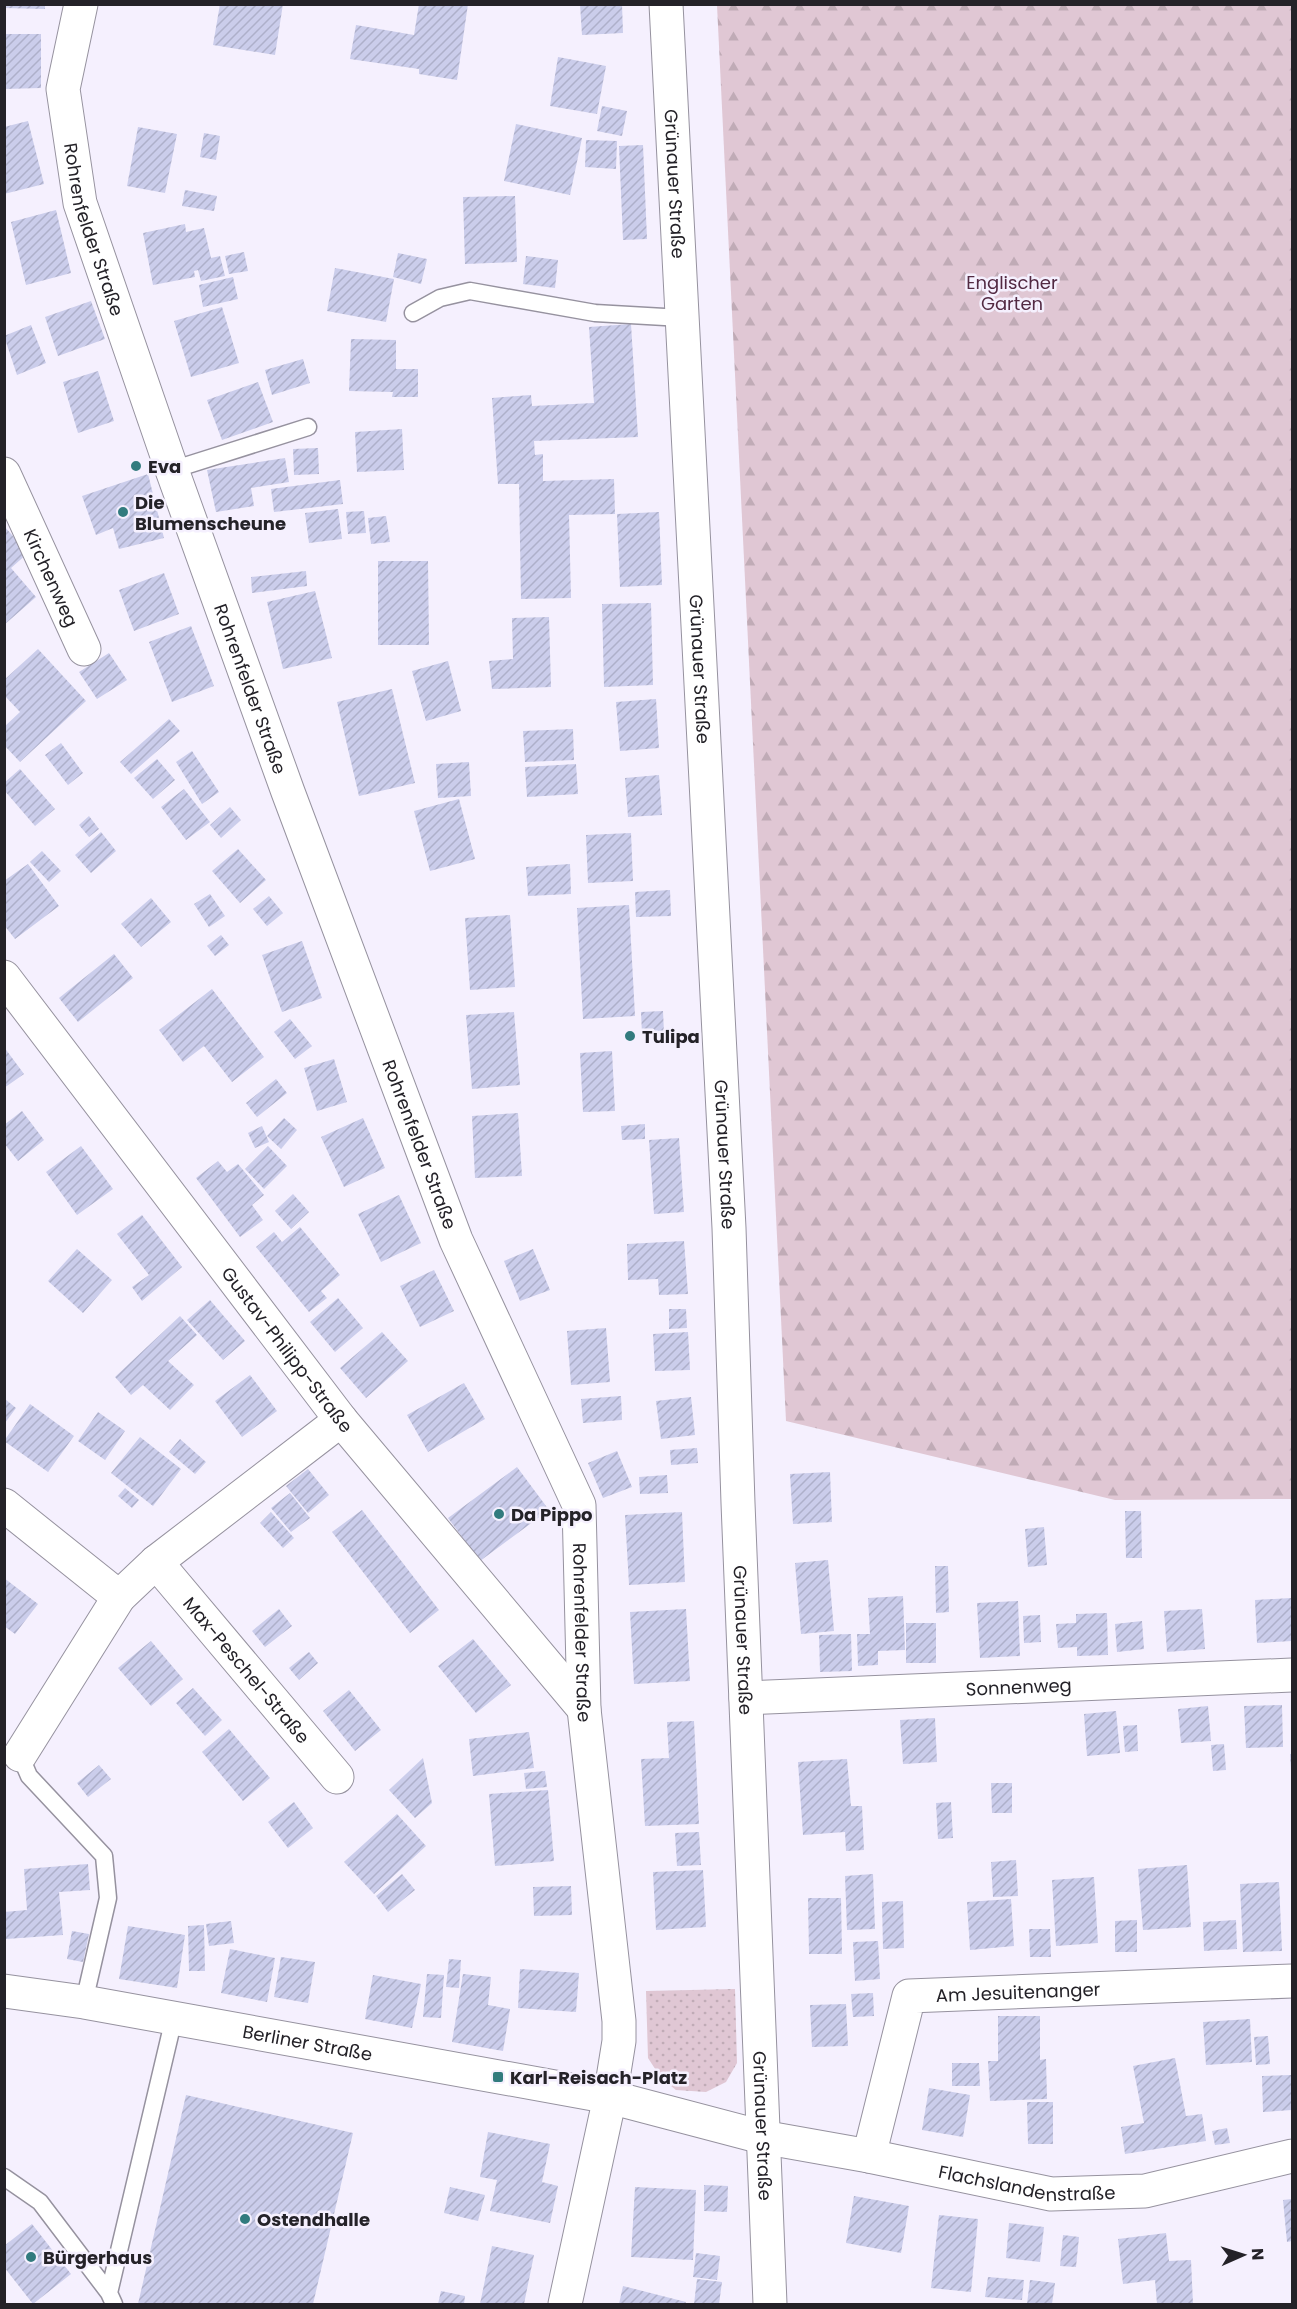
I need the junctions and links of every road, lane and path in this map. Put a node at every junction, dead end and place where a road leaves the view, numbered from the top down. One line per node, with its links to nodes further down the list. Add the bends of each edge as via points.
1 (81, 4): 6 (street, Rohrenfelder Straße, via 63,89 80,202)
2 (666, 4): 4 (street, Grünauer Straße)
3 (413, 313): 4 (lane, via 440,298 470,291 595,314)
4 (682, 318): 15 (street, Grünauer Straße, via 729,1217)
5 (308, 427): 6 (lane)
6 (172, 470): 16 (street, Rohrenfelder Straße, via 456,1240 579,1505)
7 (4, 474): 8 (street, Kirchenweg)
8 (84, 649)
9 (4, 977): 10 (street, Gustav-Philipp-Straße)
10 (341, 1420): 12 (street); 16 (street, Gustav-Philipp-Straße)
11 (4, 1505): 13 (street)
12 (156, 1562): 13 (street); 18 (street, Max-Peschel-Straße)
13 (119, 1597): 17 (street)
14 (1293, 1675): 15 (street, Sonnenweg)
15 (746, 1698): 24 (street, Grünauer Straße)
16 (584, 1709): 23 (street, Rohrenfelder Straße, via 619,2021)
17 (20, 1755): 21 (lane, via 29,1776 104,1856 108,1899)
18 (337, 1777)
19 (1293, 1981): 25 (street, Am Jesuitenanger, via 909,1996)
20 (4, 1992): 21 (street, Berliner Straße)
21 (84, 2002): 22 (street, Berliner Straße)
22 (174, 2018): 23 (street, Berliner Straße); 28 (lane)
23 (610, 2097): 24 (street); 29 (street, Rohrenfelder Straße)
24 (762, 2137): 25 (street, Flachslandenstraße); 30 (street, Grünauer Straße)
25 (869, 2156): 26 (street, Flachslandenstraße, via 1051,2194 1145,2191)
26 (1293, 2156)
27 (4, 2177): 28 (lane, via 40,2202)
28 (111, 2299)
29 (565, 2304)
30 (770, 2304)

